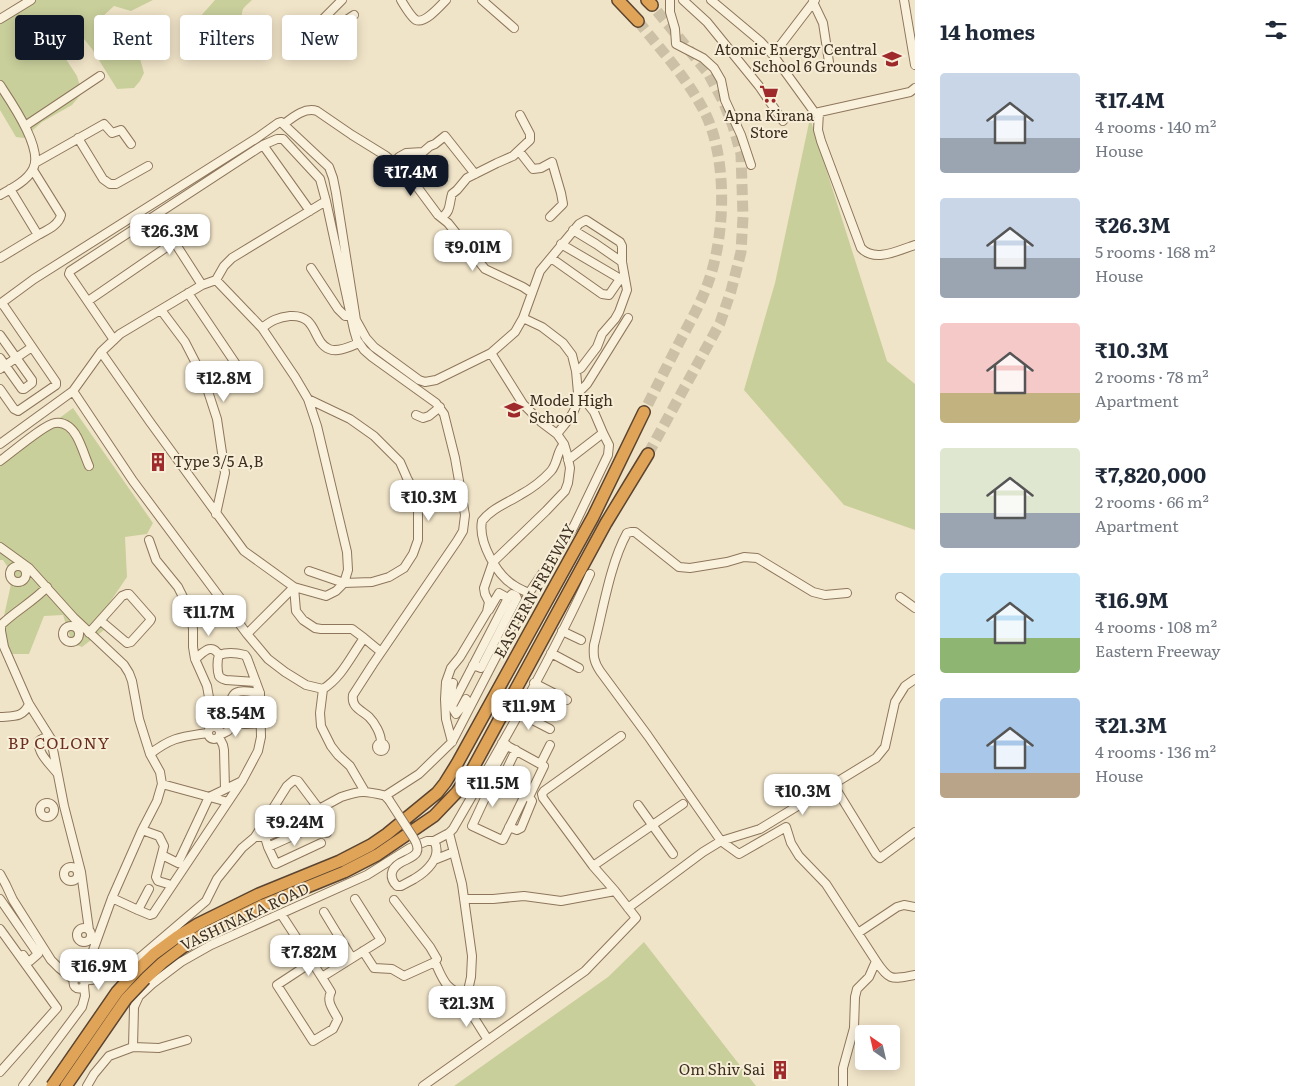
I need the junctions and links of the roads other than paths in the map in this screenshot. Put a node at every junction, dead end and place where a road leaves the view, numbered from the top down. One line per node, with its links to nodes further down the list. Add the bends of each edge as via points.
1 (31, 0): 14 (street)
2 (342, 0): 13 (street)
3 (401, 0): 4 (street, via 420,21)
4 (446, 0)
5 (482, 0): 16 (street)
6 (618, 0): 15 (highway)
7 (670, 0): 33 (street, via 676,44 709,62 718,74)
8 (683, 0): 25 (street, via 707,22)
9 (711, 0): 17 (street)
10 (804, 0): 12 (street)
11 (904, 0): 19 (street)
12 (813, 3): 17 (street); 18 (street, via 823,23)
13 (327, 15)
14 (0, 19)
15 (638, 21)
16 (514, 28)
17 (773, 56): 23 (street, via 815,112)
18 (830, 62)
19 (915, 65)
20 (100, 76): 27 (street)
21 (0, 85): 27 (street)
22 (915, 88): 23 (street, via 910,92)
23 (819, 112): 48 (street, via 821,141 861,248 866,253 881,256)
24 (520, 115): 31 (street, via 531,137)
25 (783, 121)
26 (284, 124): 32 (street, via 312,109); 59 (street, via 278,123); 72 (street, via 331,171 356,320 374,347 425,382 436,380)
27 (25, 126): 35 (street, via 35,154)
28 (78, 138): 29 (street, via 104,124 112,133 121,130); 34 (street, via 103,179 110,184 116,184); 35 (street)
29 (131, 144)
30 (263, 145): 39 (street, via 282,139 320,179); 40 (street); 41 (street)
31 (520, 151): 36 (street); 42 (street, via 533,169 552,162 563,204)
32 (394, 163): 36 (street, via 406,153 423,152 445,136); 43 (street)
33 (751, 165)
34 (148, 166)
35 (34, 167): 37 (street, via 26,178); 45 (street, via 61,214 60,221)
36 (475, 174): 43 (street, via 464,180 452,194 447,213)
37 (10, 189): 38 (street); 45 (street)
38 (0, 195)
39 (326, 201): 40 (street); 63 (street)
40 (310, 211): 53 (street, via 232,258)
41 (157, 215): 46 (street); 58 (street, via 70,270 69,274)
42 (550, 216)
43 (441, 217): 56 (street, via 485,269)
44 (573, 230): 47 (street); 51 (street); 51 (street, via 586,220 620,242)
45 (38, 235): 49 (street)
46 (174, 242): 55 (street); 58 (street)
47 (561, 244): 50 (street); 54 (street)
48 (915, 245)
49 (1, 254)
50 (551, 258): 54 (street, via 606,296); 56 (street, via 540,272)
51 (622, 262): 54 (street)
52 (311, 268): 63 (street, via 341,313)
53 (216, 280): 55 (street); 66 (street)
54 (623, 281): 76 (street, via 626,290 617,316)
55 (202, 285): 57 (street)
56 (532, 293): 64 (street)
57 (188, 294): 61 (street); 77 (street)
58 (88, 301): 68 (street)
59 (1, 303): 60 (street)
60 (7, 310): 62 (street); 70 (street)
61 (161, 310): 68 (street); 93 (street, via 185,342 204,379 217,419 225,473)
62 (0, 315)
63 (350, 316): 69 (street)
64 (523, 318): 72 (street, via 515,332); 76 (street, via 542,327 564,344 572,355)
65 (628, 318): 80 (street)
66 (262, 328): 69 (street, via 279,317 304,317 326,348 348,348); 81 (street)
67 (0, 335): 74 (street)
68 (114, 340): 71 (street)
69 (359, 343): 82 (street, via 372,357)
70 (32, 347): 74 (street); 78 (street, via 56,382 55,387 18,411)
71 (101, 352): 79 (street); 93 (street)
72 (491, 353): 86 (street, via 523,404)
73 (0, 358): 75 (street)
74 (16, 358): 75 (street); 75 (street, via 32,384 22,389)
75 (3, 367)
76 (576, 371): 80 (street)
77 (250, 385)
78 (0, 389)
79 (73, 391): 87 (street); 115 (street, via 134,482)
80 (578, 393): 85 (street, via 594,412); 86 (street, via 578,403 572,415)
81 (308, 399): 99 (street, via 346,552 348,570); 99 (street, via 350,419 374,436 400,462 416,495 418,540 404,568 372,582)
82 (440, 407): 84 (street, via 423,418); 119 (street, via 447,423 465,515 463,531)
83 (644, 412): 229 (highway, EASTERN FREEWAY, bridge, via 588,525 445,783 371,844 340,861 259,894 176,937 154,954 117,992)
84 (416, 415)
85 (602, 433): 90 (street); 103 (street, via 609,445 608,455 573,528)
86 (557, 434): 88 (street)
87 (0, 444)
88 (564, 444): 90 (street); 96 (street, via 552,470 536,486 483,519 483,539)
89 (648, 454): 230 (highway, EASTERN FREEWAY, bridge, via 606,523 472,770 447,804 377,855 263,905 183,947 162,963 126,1000)
90 (568, 460): 96 (street, via 570,468 565,490)
91 (0, 461): 92 (street, via 55,422 69,426)
92 (89, 466)
93 (216, 514): 101 (street, via 244,551)
94 (150, 540): 122 (street, via 156,560 184,597 193,622)
95 (0, 547): 100 (street)
96 (493, 562): 102 (street); 147 (street, via 484,588 489,602 487,612 451,668 446,682 446,719)
97 (308, 571): 99 (street)
98 (590, 574): 114 (street)
99 (344, 583): 101 (street, via 326,596)
100 (47, 587): 107 (street); 110 (street)
101 (294, 587): 115 (street); 117 (street, via 296,611 302,620 320,629 352,629)
102 (513, 593): 103 (street); 109 (street, via 517,598); 111 (street); 111 (street, via 498,594 482,623)
103 (529, 593): 109 (street)
104 (846, 593): 180 (street, via 825,595 813,592 756,558 680,567 635,532 626,533 613,568 594,645 594,662)
105 (900, 597): 106 (street)
106 (915, 608)
107 (74, 618): 112 (street); 113 (street)
108 (100, 621): 108 (street, via 127,594 151,619 127,643); 113 (street)
109 (509, 622): 124 (street)
110 (0, 623): 133 (street, via 4,647)
111 (494, 625): 123 (street)
112 (70, 626): 116 (street, via 77,629); 116 (street, via 63,632 65,640 72,642)
113 (88, 632): 116 (street); 151 (street, via 124,665 132,681 139,720)
114 (564, 632): 118 (street); 120 (street)
115 (247, 634): 130 (street, via 268,659 285,672 306,685)
116 (78, 637)
117 (364, 638): 119 (street); 130 (street, via 340,674)
118 (581, 640)
119 (381, 652): 146 (street, via 352,695 352,700 373,722)
120 (552, 654): 125 (street); 129 (street)
121 (220, 655): 122 (street, via 210,648); 127 (street, via 245,655); 127 (street, via 219,676 222,679)
122 (195, 659): 140 (street, via 207,686)
123 (473, 665): 124 (street); 135 (street)
124 (486, 668): 134 (street)
125 (579, 668)
126 (915, 679): 157 (street, via 905,686 895,702 885,747 876,758)
127 (256, 682): 131 (street)
128 (453, 683): 135 (street)
129 (534, 683): 132 (street); 136 (street)
130 (323, 689): 159 (street, via 321,726 331,746 350,766)
131 (260, 693): 138 (street, via 239,691 233,695 230,707); 139 (street)
132 (567, 700)
133 (29, 704): 137 (street, via 21,715); 145 (street)
134 (466, 704): 135 (street, via 456,714); 147 (street)
135 (452, 706)
136 (519, 713): 141 (street); 148 (street)
137 (0, 717)
138 (234, 722): 139 (street); 143 (street, via 228,732)
139 (261, 723): 154 (street, via 258,751)
140 (214, 726): 142 (street); 143 (street, via 219,729)
141 (550, 729)
142 (207, 733): 143 (street, via 213,739); 151 (street, via 177,738)
143 (219, 736): 158 (street, via 224,750)
144 (621, 736): 188 (street, via 542,794)
145 (51, 739): 153 (street); 153 (street, via 42,738 38,745)
146 (382, 742)
147 (452, 742): 162 (street, via 418,774 389,793)
148 (504, 744): 150 (street); 155 (street); 176 (street)
149 (550, 745): 152 (street)
150 (516, 750): 152 (street); 155 (street)
151 (150, 754): 156 (street, via 160,772)
152 (541, 763): 160 (street, via 544,766)
153 (58, 774): 166 (street)
154 (242, 781): 158 (street); 163 (street)
155 (494, 781): 160 (street); 160 (street, via 472,826 500,840 503,840); 169 (street)
156 (162, 784): 161 (street); 173 (street)
157 (833, 784): 174 (street, via 880,858); 180 (street, via 760,829)
158 (225, 789): 161 (street)
159 (364, 790): 162 (street); 168 (street, via 341,796)
160 (527, 796)
161 (209, 797): 163 (street); 170 (street)
162 (388, 798): 186 (street, bridge, via 418,847 415,856 396,866 391,874 397,886 414,879)
163 (228, 802): 171 (street)
164 (683, 804): 172 (street)
165 (638, 805): 172 (street)
166 (64, 806): 167 (street); 209 (street, via 80,872)
167 (54, 809)
168 (319, 809): 177 (street, via 294,780); 178 (street)
169 (470, 809)
170 (200, 814): 171 (street); 187 (street)
171 (216, 821): 187 (street)
172 (652, 824): 184 (street); 188 (street)
173 (142, 830): 185 (street, via 159,836 164,846); 194 (street)
174 (915, 832)
175 (327, 833): 182 (street, via 319,824)
176 (449, 833): 179 (street, VASHINAKA ROAD); 183 (street)
177 (255, 837): 178 (street); 223 (street, via 217,879 206,901 124,971 122,980)
178 (265, 838): 182 (street)
179 (434, 841): 186 (street); 205 (street, VASHINAKA ROAD, via 410,848 367,875)
180 (722, 841): 201 (street); 210 (street, via 739,854 786,827 799,856 826,884)
181 (320, 842): 182 (street, via 276,864)
182 (268, 847)
183 (454, 852): 186 (street); 197 (street)
184 (674, 854)
185 (162, 855): 187 (street); 191 (street, via 156,877)
186 (434, 860)
187 (182, 865): 202 (street, via 153,914)
188 (594, 866): 193 (street)
189 (0, 874): 190 (street)
190 (2, 883): 199 (street)
191 (168, 884)
192 (149, 889): 202 (street)
193 (614, 891): 197 (street, via 562,901 524,896); 201 (street)
194 (112, 898): 202 (street); 213 (street)
195 (0, 899): 203 (street)
196 (355, 899): 212 (street, via 381,940)
197 (464, 899): 222 (street, via 472,956)
198 (394, 900): 217 (street, via 430,947 437,959)
199 (17, 907): 203 (street); 207 (street)
200 (915, 907): 210 (street, via 897,907)
201 (628, 908): 225 (street, via 636,918 585,971)
202 (138, 910)
203 (10, 912): 207 (street)
204 (324, 912): 214 (street)
205 (281, 914): 216 (street); 223 (street, VASHINAKA ROAD, via 181,962)
206 (0, 924): 207 (street, via 30,961 38,953)
207 (23, 925): 221 (street, via 58,968)
208 (0, 929): 227 (street, via 57,1008)
209 (89, 930): 211 (street); 211 (street, via 81,929 78,937 82,942)
210 (858, 933): 215 (street)
211 (91, 939): 213 (street)
212 (363, 951): 214 (street); 217 (street, via 374,968 392,969 404,976)
213 (91, 956): 221 (street)
214 (352, 958): 220 (street)
215 (876, 961): 219 (street, via 889,977); 233 (street, via 869,977 857,989 854,1028 843,1068)
216 (312, 962): 220 (street); 220 (street, via 277,985 313,1041 333,1029 338,1019 329,1001 331,992)
217 (435, 962): 222 (street, via 444,983 459,994)
218 (106, 974): 221 (street)
219 (915, 976)
220 (322, 977)
221 (80, 983): 228 (street, via 79,1009)
222 (467, 995): 225 (street, via 466,1005)
223 (138, 996): 226 (street, via 134,1007)
224 (187, 1040): 226 (street, via 159,1048)
225 (488, 1040): 232 (street)
226 (133, 1046): 231 (street, via 109,1056)
227 (0, 1072)
228 (23, 1086)
229 (52, 1086)
230 (66, 1086)
231 (87, 1086)
232 (423, 1086)
233 (843, 1086)

